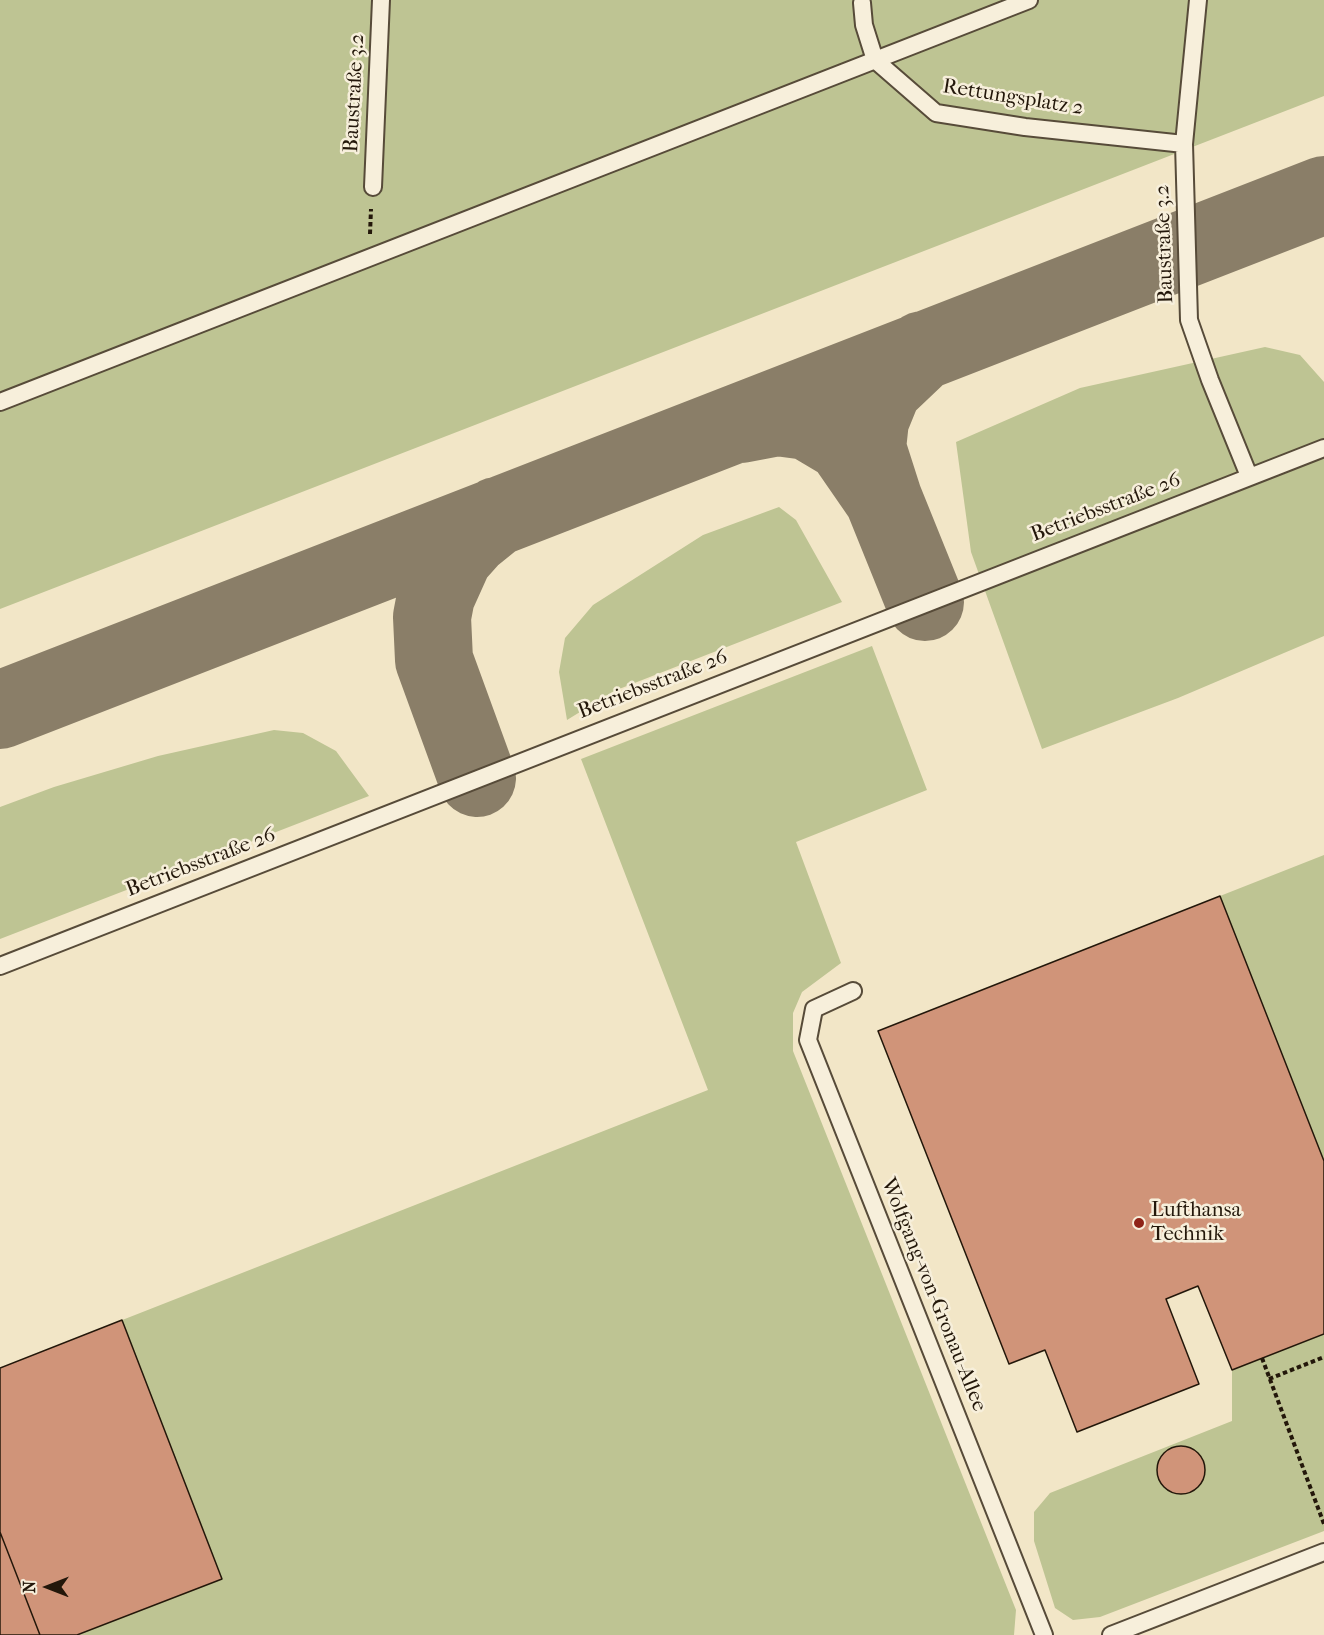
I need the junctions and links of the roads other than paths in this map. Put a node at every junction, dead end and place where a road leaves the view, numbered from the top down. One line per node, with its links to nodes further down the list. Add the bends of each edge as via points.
1 (381, 0): 7 (lane, Baustraße 3.2)
2 (1029, 0): 5 (lane)
3 (1198, 0): 6 (lane, Baustraße 3.2)
4 (861, 3): 5 (lane)
5 (875, 60): 6 (lane, Rettungsplatz 2, via 936,113); 8 (lane)
6 (1185, 144): 10 (lane, Baustraße 3.2, via 1189,320)
7 (373, 187)
8 (0, 402)
9 (1324, 448): 10 (lane, Betriebsstraße 26)
10 (1250, 476): 11 (lane, Betriebsstraße 26)
11 (0, 966)
12 (853, 991): 14 (lane, Wolfgang-von-Gronau-Allee, via 814,1009 808,1040)
13 (1324, 1552): 15 (lane)
14 (1044, 1635)
15 (1111, 1635)

